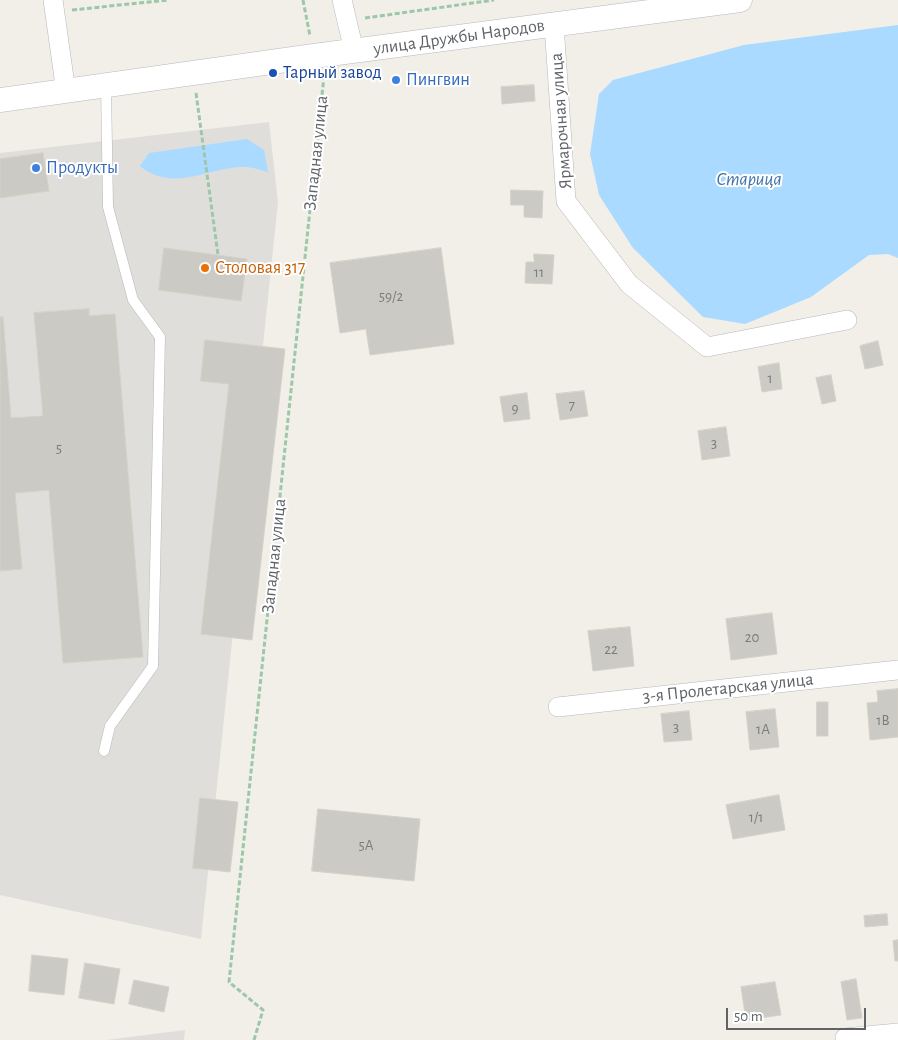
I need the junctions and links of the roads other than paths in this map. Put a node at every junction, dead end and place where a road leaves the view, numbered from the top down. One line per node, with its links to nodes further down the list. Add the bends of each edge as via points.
1 (740, 0): 3 (street, улица Дружбы Народов)
2 (343, 3): 6 (street)
3 (687, 3): 5 (street, улица Дружбы Народов)
4 (54, 6): 8 (street)
5 (554, 24): 6 (street, улица Дружбы Народов); 10 (street, Ярмарочная улица, via 566,201 629,284 706,347)
6 (354, 51): 7 (street, улица Дружбы Народов)
7 (106, 86): 8 (street, улица Дружбы Народов); 13 (lane, via 108,207 133,300 160,336 153,666 110,726)
8 (66, 92): 9 (street, улица Дружбы Народов)
9 (0, 100)
10 (847, 320)
11 (898, 670): 12 (street, 3-я Пролетарская улица)
12 (558, 707)
13 (104, 751)
14 (898, 1033): 15 (street)
15 (845, 1038)

